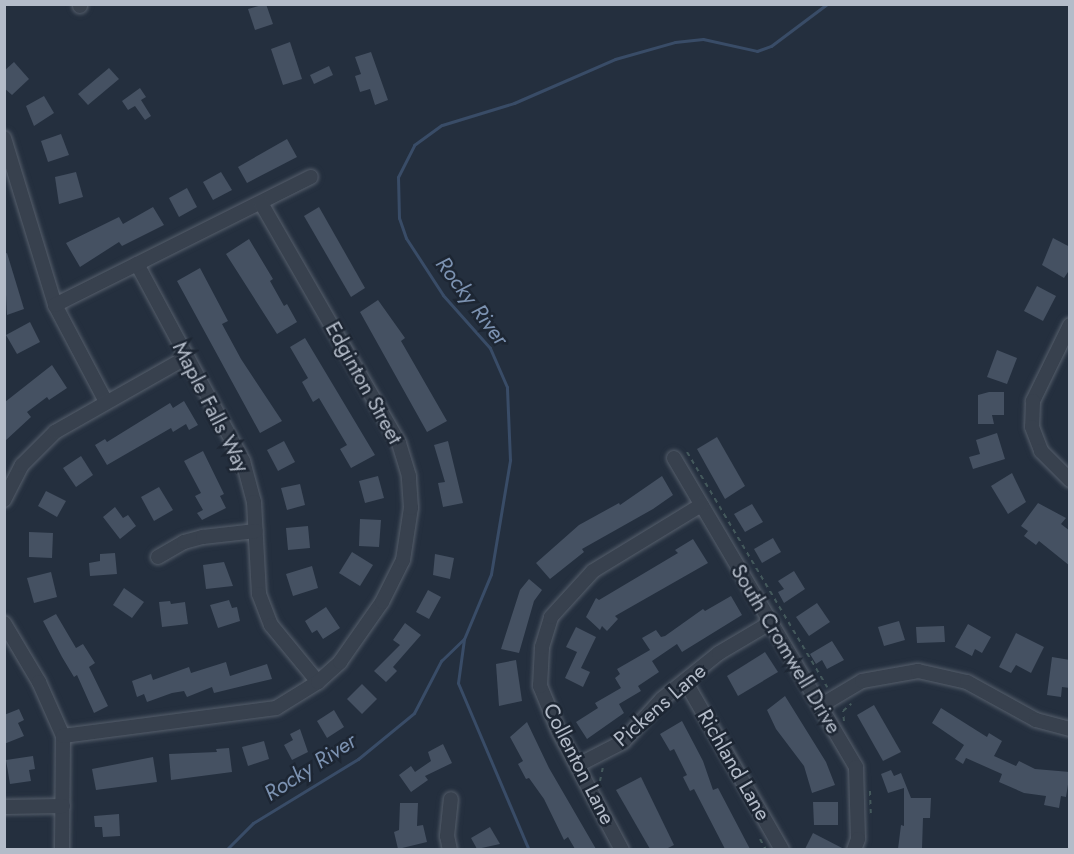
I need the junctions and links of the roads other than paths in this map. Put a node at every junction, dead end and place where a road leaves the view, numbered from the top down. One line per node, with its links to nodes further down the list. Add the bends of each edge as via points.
1 (4, 138): 5 (street)
2 (311, 177): 3 (street)
3 (261, 203): 4 (street); 18 (street, Edginton Street, via 389,422 409,476 410,525 397,575 340,662)
4 (137, 264): 5 (street); 7 (street, Maple Falls Way)
5 (55, 305): 8 (street)
6 (1070, 325): 10 (street, via 1033,401 1032,427 1041,451)
7 (187, 357): 8 (street); 13 (street, Maple Falls Way, via 243,461)
8 (105, 400): 11 (street, via 55,432 22,465)
9 (674, 458): 12 (street, South Cromwell Drive)
10 (1070, 480)
11 (5, 494)
12 (701, 505): 15 (street, South Cromwell Drive); 22 (street, Collenton Lane, via 593,571 573,588 551,617 542,647 540,686)
13 (256, 531): 14 (street, via 184,542); 18 (street, Maple Falls Way, via 259,594 265,610 280,639)
14 (158, 557)
15 (770, 622): 17 (street, Pickens Lane, via 719,653); 19 (street, South Cromwell Drive)
16 (4, 623): 21 (street, via 39,682)
17 (685, 681): 22 (street, Pickens Lane, via 662,699 623,742); 29 (street, Richland Lane)
18 (318, 682): 21 (street, Edginton Street, via 276,708)
19 (820, 706): 20 (street, via 862,681 918,671 967,682 1036,720); 30 (street, South Cromwell Drive, via 856,767 858,839)
20 (1070, 729)
21 (63, 736): 24 (street)
22 (578, 765): 28 (street, Collenton Lane)
23 (451, 799): 27 (street, via 447,836)
24 (63, 806): 25 (street); 26 (street)
25 (4, 807)
26 (62, 849)
27 (450, 849)
28 (622, 849)
29 (782, 849)
30 (854, 849)

